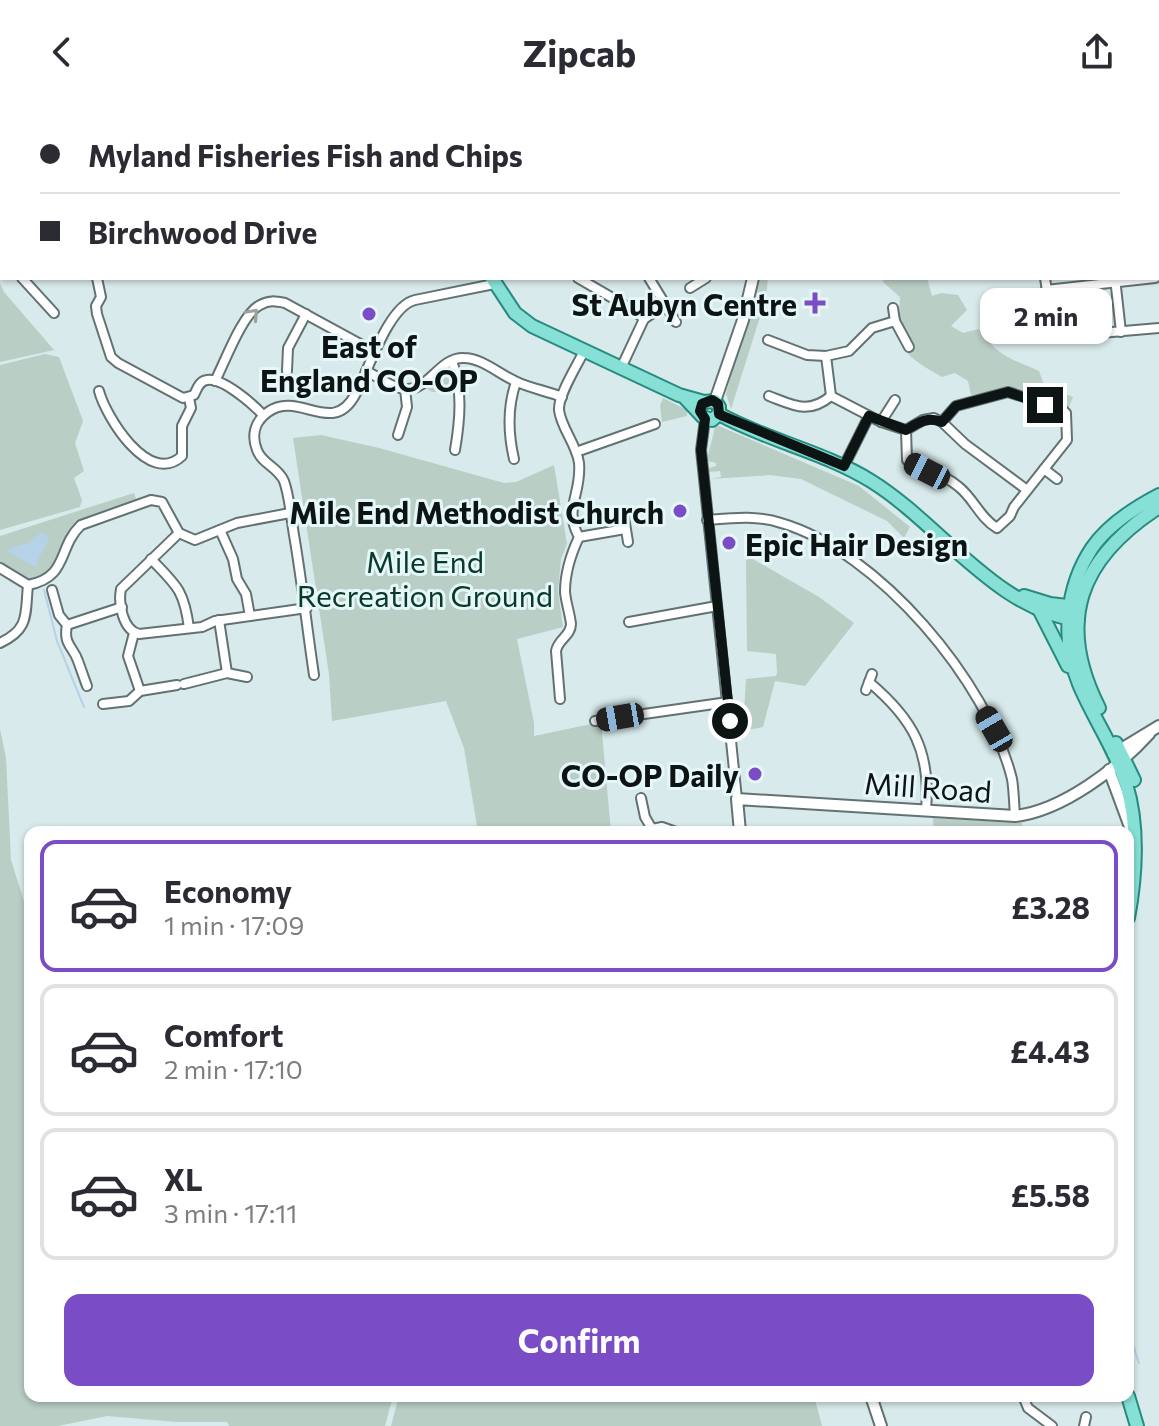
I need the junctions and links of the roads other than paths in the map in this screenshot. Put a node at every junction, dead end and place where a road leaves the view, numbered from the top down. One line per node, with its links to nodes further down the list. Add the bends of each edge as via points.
1 (24, 280): 14 (street)
2 (97, 280): 37 (street, via 97,314 111,357)
3 (581, 280): 16 (street)
4 (650, 280): 12 (street)
5 (703, 280): 10 (street)
6 (753, 280): 39 (street)
7 (1045, 280): 11 (street)
8 (1115, 280): 11 (street); 20 (street)
9 (493, 281): 23 (main road, via 515,313); 24 (street, via 408,301)
10 (690, 288)
11 (1046, 290): 20 (street, via 1054,337)
12 (665, 305): 16 (street); 18 (street)
13 (893, 308): 17 (street)
14 (54, 313)
15 (306, 314): 24 (street); 28 (street, via 288,348); 30 (street, one-way to 15, via 258,305 285,303)
16 (644, 319): 27 (street)
17 (895, 321): 22 (street); 25 (street, via 872,328 849,351)
18 (676, 322)
19 (1159, 328): 20 (street)
20 (1121, 332)
21 (768, 340): 25 (street, via 807,355)
22 (909, 347)
23 (584, 351): 27 (main road); 36 (street)
24 (375, 352): 29 (street)
25 (826, 356): 35 (street)
26 (452, 361): 31 (street, via 473,359); 32 (street, via 423,385); 47 (street, via 459,384)
27 (621, 368): 39 (main road)
28 (287, 371)
29 (366, 371): 32 (street); 40 (street, via 350,403 337,413 282,405)
30 (215, 381): 37 (street, via 201,383); 40 (street)
31 (516, 382): 36 (street); 49 (street, via 508,433)
32 (405, 389): 46 (street, via 407,407)
33 (99, 391): 37 (street, via 121,435 150,460 165,464 182,456)
34 (769, 396): 35 (street, via 805,408)
35 (831, 396): 41 (street)
36 (562, 397): 48 (street, via 559,410)
37 (189, 398)
38 (895, 400): 42 (street)
39 (709, 411): 50 (main road); 59 (street, via 701,441 707,463)
40 (263, 415): 56 (street, via 255,429 256,447 283,478)
41 (869, 416): 42 (street); 50 (street)
42 (881, 422): 45 (street)
43 (942, 422): 45 (street, via 923,420); 51 (street, via 956,406 1008,392 1062,409 1067,440); 53 (street)
44 (655, 424): 48 (street)
45 (906, 430): 57 (street, via 907,460 960,487 997,528)
46 (398, 435)
47 (455, 450)
48 (576, 452): 64 (street, via 579,486 570,512)
49 (514, 459)
50 (844, 466): 68 (main road, via 899,500)
51 (1044, 469): 52 (street); 53 (street)
52 (1057, 479)
53 (1027, 490): 57 (street)
54 (1159, 495): 75 (main road, via 1093,547 1078,578)
55 (1159, 507): 75 (main road, via 1101,556)
56 (290, 513): 62 (street); 73 (street)
57 (1010, 516): 60 (street)
58 (624, 517): 61 (street)
59 (707, 520): 71 (street); 99 (street, via 754,518 794,527 832,547 895,595 952,661 994,729 1012,782)
60 (1018, 524)
61 (625, 529): 64 (street); 65 (street)
62 (220, 530): 63 (street, via 198,540); 76 (street)
63 (179, 533): 66 (street); 69 (street, via 164,504 155,499 87,522 74,533 55,572)
64 (579, 537): 90 (street, via 565,592 570,631 556,651)
65 (628, 542)
66 (151, 559): 72 (street, via 122,586); 80 (street, via 183,595)
67 (0, 568): 69 (street)
68 (997, 584): 74 (main road); 75 (main road)
69 (28, 585): 82 (street, via 21,629)
70 (52, 590): 79 (street)
71 (717, 606): 78 (street); 91 (street)
72 (122, 607): 79 (street); 81 (street, via 126,626)
73 (307, 608): 76 (street); 84 (street)
74 (1039, 610): 75 (main road); 87 (main road)
75 (1074, 613): 87 (main road, via 1069,648); 95 (main road, via 1087,679)
76 (250, 616): 77 (street)
77 (219, 620): 80 (street); 83 (street)
78 (629, 622)
79 (67, 625): 88 (street, via 66,638)
80 (189, 628): 81 (street)
81 (134, 633): 89 (street, via 128,656)
82 (0, 643)
83 (227, 673): 85 (street); 89 (street)
84 (314, 675)
85 (247, 677)
86 (869, 682): 98 (street, via 910,725 923,756)
87 (1078, 682): 95 (main road)
88 (87, 686)
89 (140, 691): 92 (street, via 129,701)
90 (561, 701)
91 (728, 702): 93 (street); 97 (street)
92 (103, 704)
93 (595, 721)
94 (1159, 726): 95 (street, Mill Road, via 1132,740)
95 (1115, 761): 99 (street, Mill Road, via 1053,807); 102 (main road, via 1131,801)
96 (641, 798): 100 (street)
97 (737, 799): 98 (street, Mill Road); 101 (street)
98 (926, 810): 99 (street, Mill Road)
99 (1015, 816)
100 (649, 826)
101 (739, 826)
102 (1132, 826)
103 (873, 1402): 106 (street)
104 (1026, 1402): 107 (street)
105 (1130, 1402): 108 (main road)
106 (881, 1426)
107 (1052, 1426)
108 (1137, 1426)

